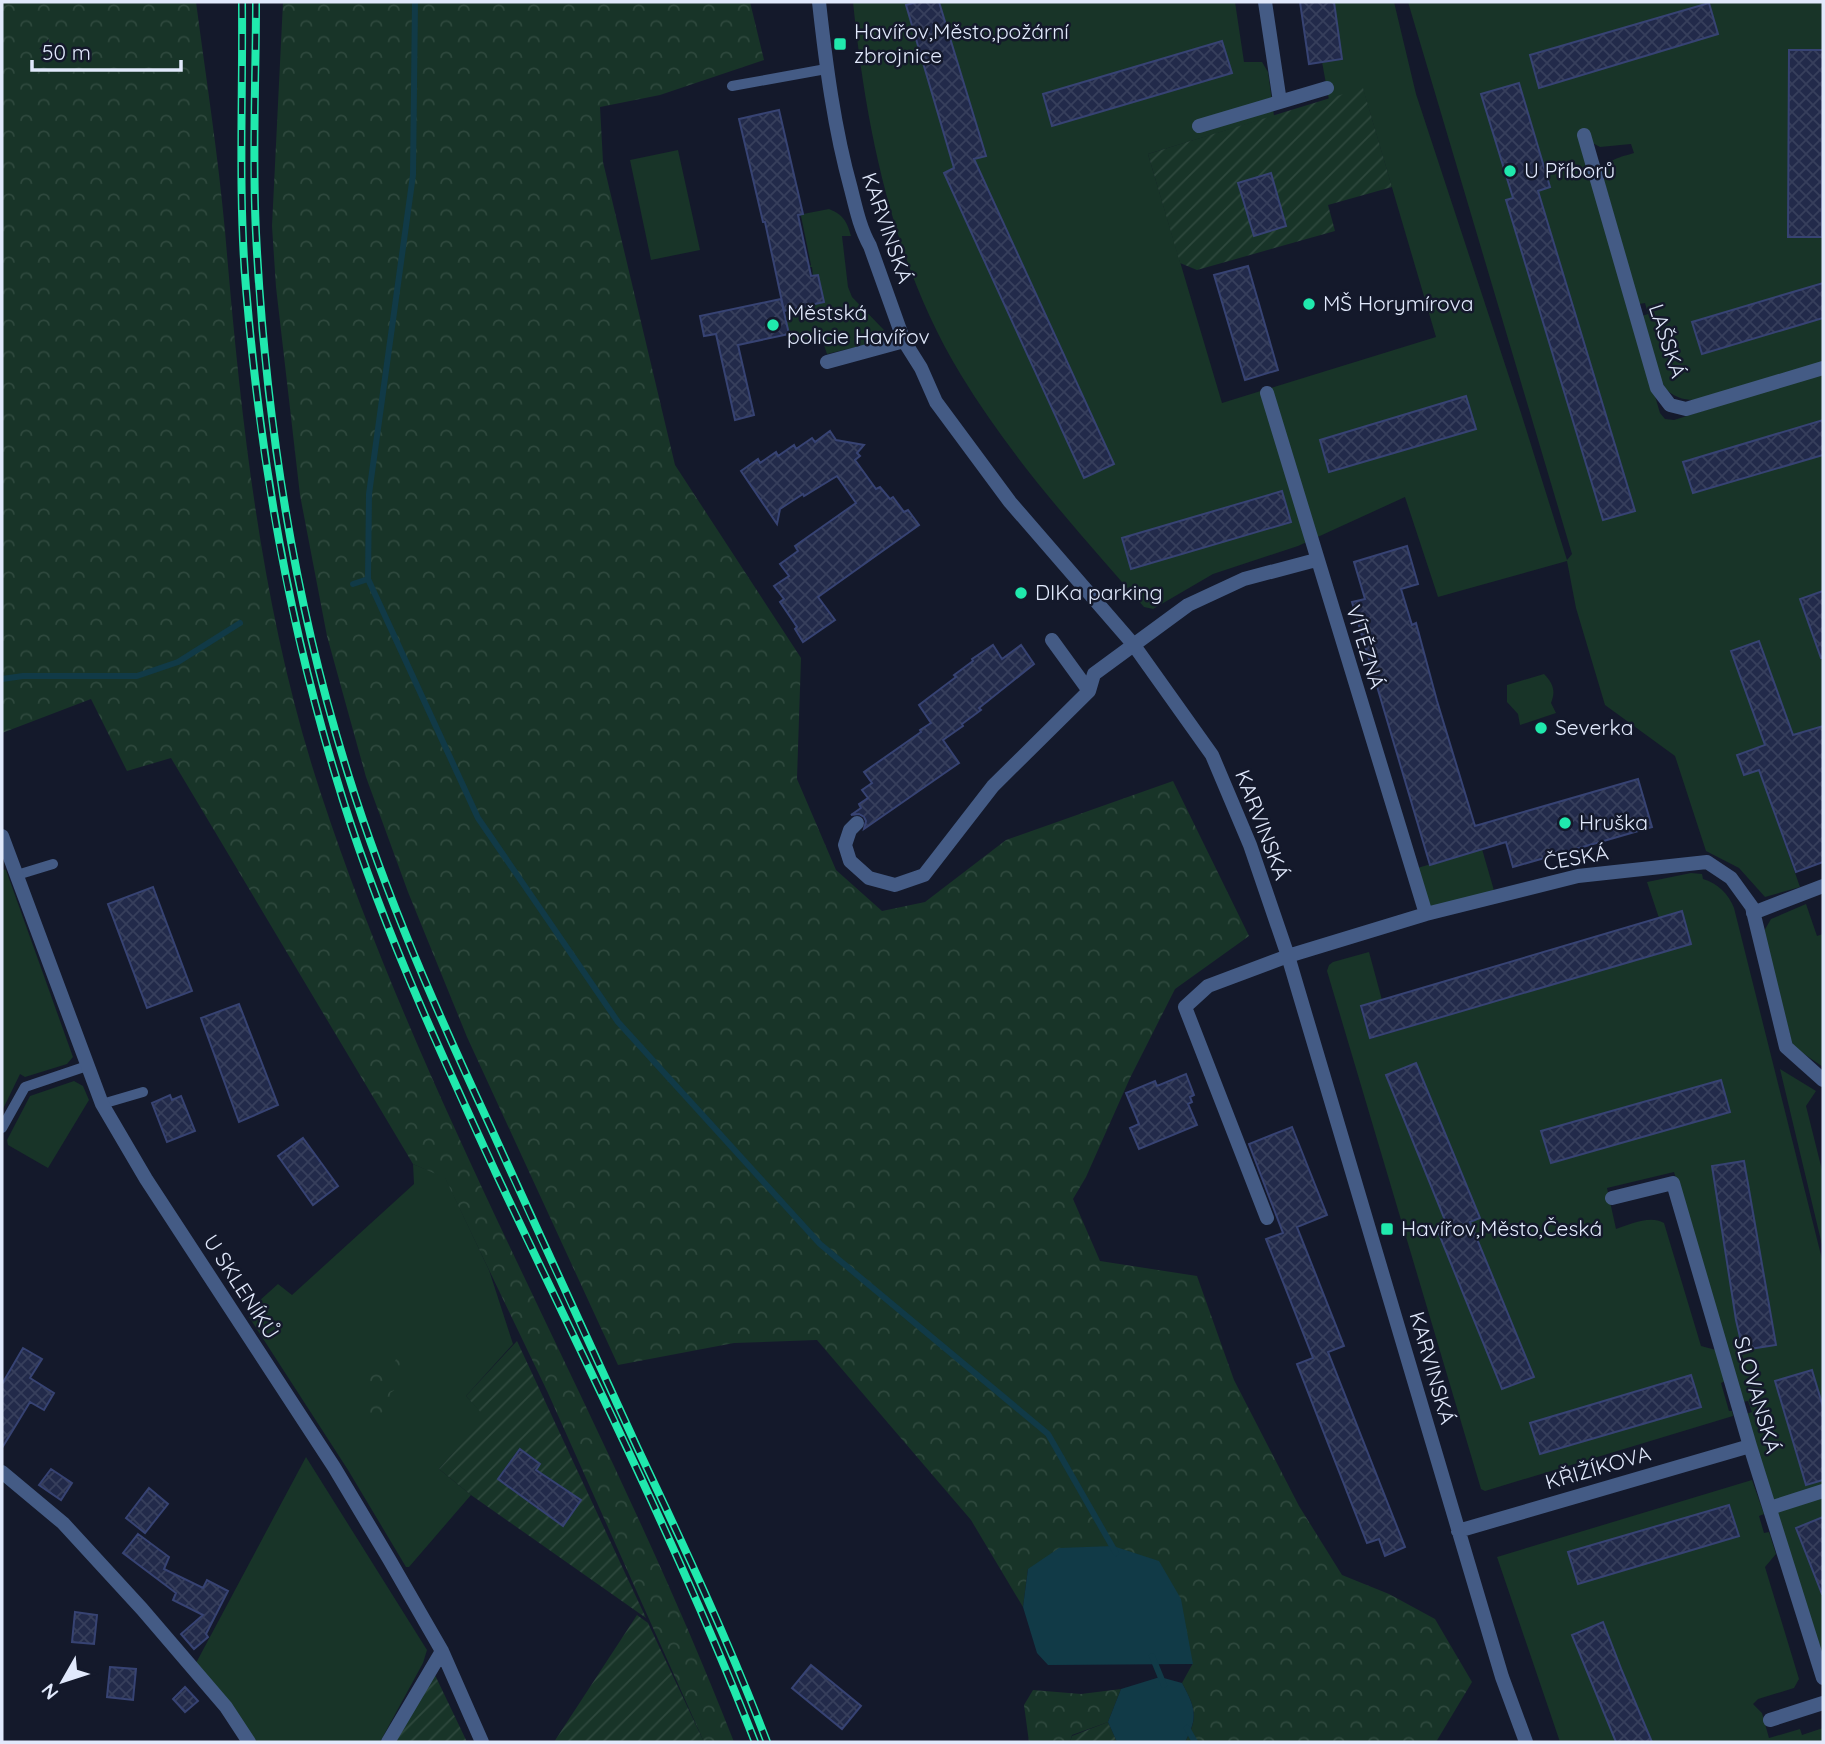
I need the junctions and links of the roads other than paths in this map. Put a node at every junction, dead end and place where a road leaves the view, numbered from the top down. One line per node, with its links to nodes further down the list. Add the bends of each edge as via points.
1 (819, 2): 3 (street, KARVINSKÁ)
2 (1265, 2): 6 (street)
3 (826, 69): 4 (lane); 9 (street, KARVINSKÁ, via 863,233)
4 (732, 86)
5 (1326, 88): 6 (street)
6 (1280, 102): 7 (street)
7 (1199, 126)
8 (1584, 135): 11 (street, LAŠSKÁ, via 1657,388 1670,405 1686,409)
9 (904, 341): 10 (street); 15 (street, KARVINSKÁ, via 936,402 1010,502)
10 (827, 362)
11 (1823, 369)
12 (1267, 393): 13 (street, VÍTĚZNÁ)
13 (1316, 560): 15 (street, via 1213,592 1188,604); 23 (street, VÍTĚZNÁ)
14 (1052, 640): 16 (street)
15 (1133, 644): 16 (street, via 1094,674); 24 (street, KARVINSKÁ, via 1212,755 1250,845)
16 (1089, 691): 17 (street, via 993,786 924,875 895,885 869,878 850,861 845,845)
17 (857, 823)
18 (2, 836): 20 (street, U SKLENÍKŮ)
19 (53, 864): 20 (lane)
20 (18, 875): 25 (street, U SKLENÍKŮ)
21 (1823, 886): 22 (street)
22 (1754, 913): 23 (street, ČESKÁ, via 1731,878 1707,862 1578,876); 26 (street, ČESKÁ, via 1786,1047)
23 (1426, 914): 24 (street, ČESKÁ)
24 (1288, 956): 31 (street, ČESKÁ, via 1208,986 1185,1007); 36 (street, KARVINSKÁ)
25 (87, 1066): 28 (street, U SKLENÍKŮ); 29 (lane, via 25,1087)
26 (1823, 1080)
27 (143, 1092): 28 (lane)
28 (102, 1104): 37 (street, U SKLENÍKŮ, via 145,1179 334,1467)
29 (2, 1128)
30 (1612, 1198): 32 (street, SLOVANSKÁ, via 1673,1183)
31 (1268, 1218)
32 (1750, 1446): 35 (street, SLOVANSKÁ); 36 (street, KŘIŽÍKOVA)
33 (2, 1472): 41 (street, via 63,1523 142,1609 226,1707)
34 (1823, 1491): 35 (street)
35 (1770, 1508): 38 (street, SLOVANSKÁ)
36 (1458, 1531): 44 (street, KARVINSKÁ)
37 (442, 1651): 42 (street); 43 (street, U SKLENÍKŮ)
38 (1823, 1678)
39 (1823, 1703): 40 (street)
40 (1770, 1720)
41 (249, 1742)
42 (388, 1742)
43 (482, 1742)
44 (1525, 1742)

